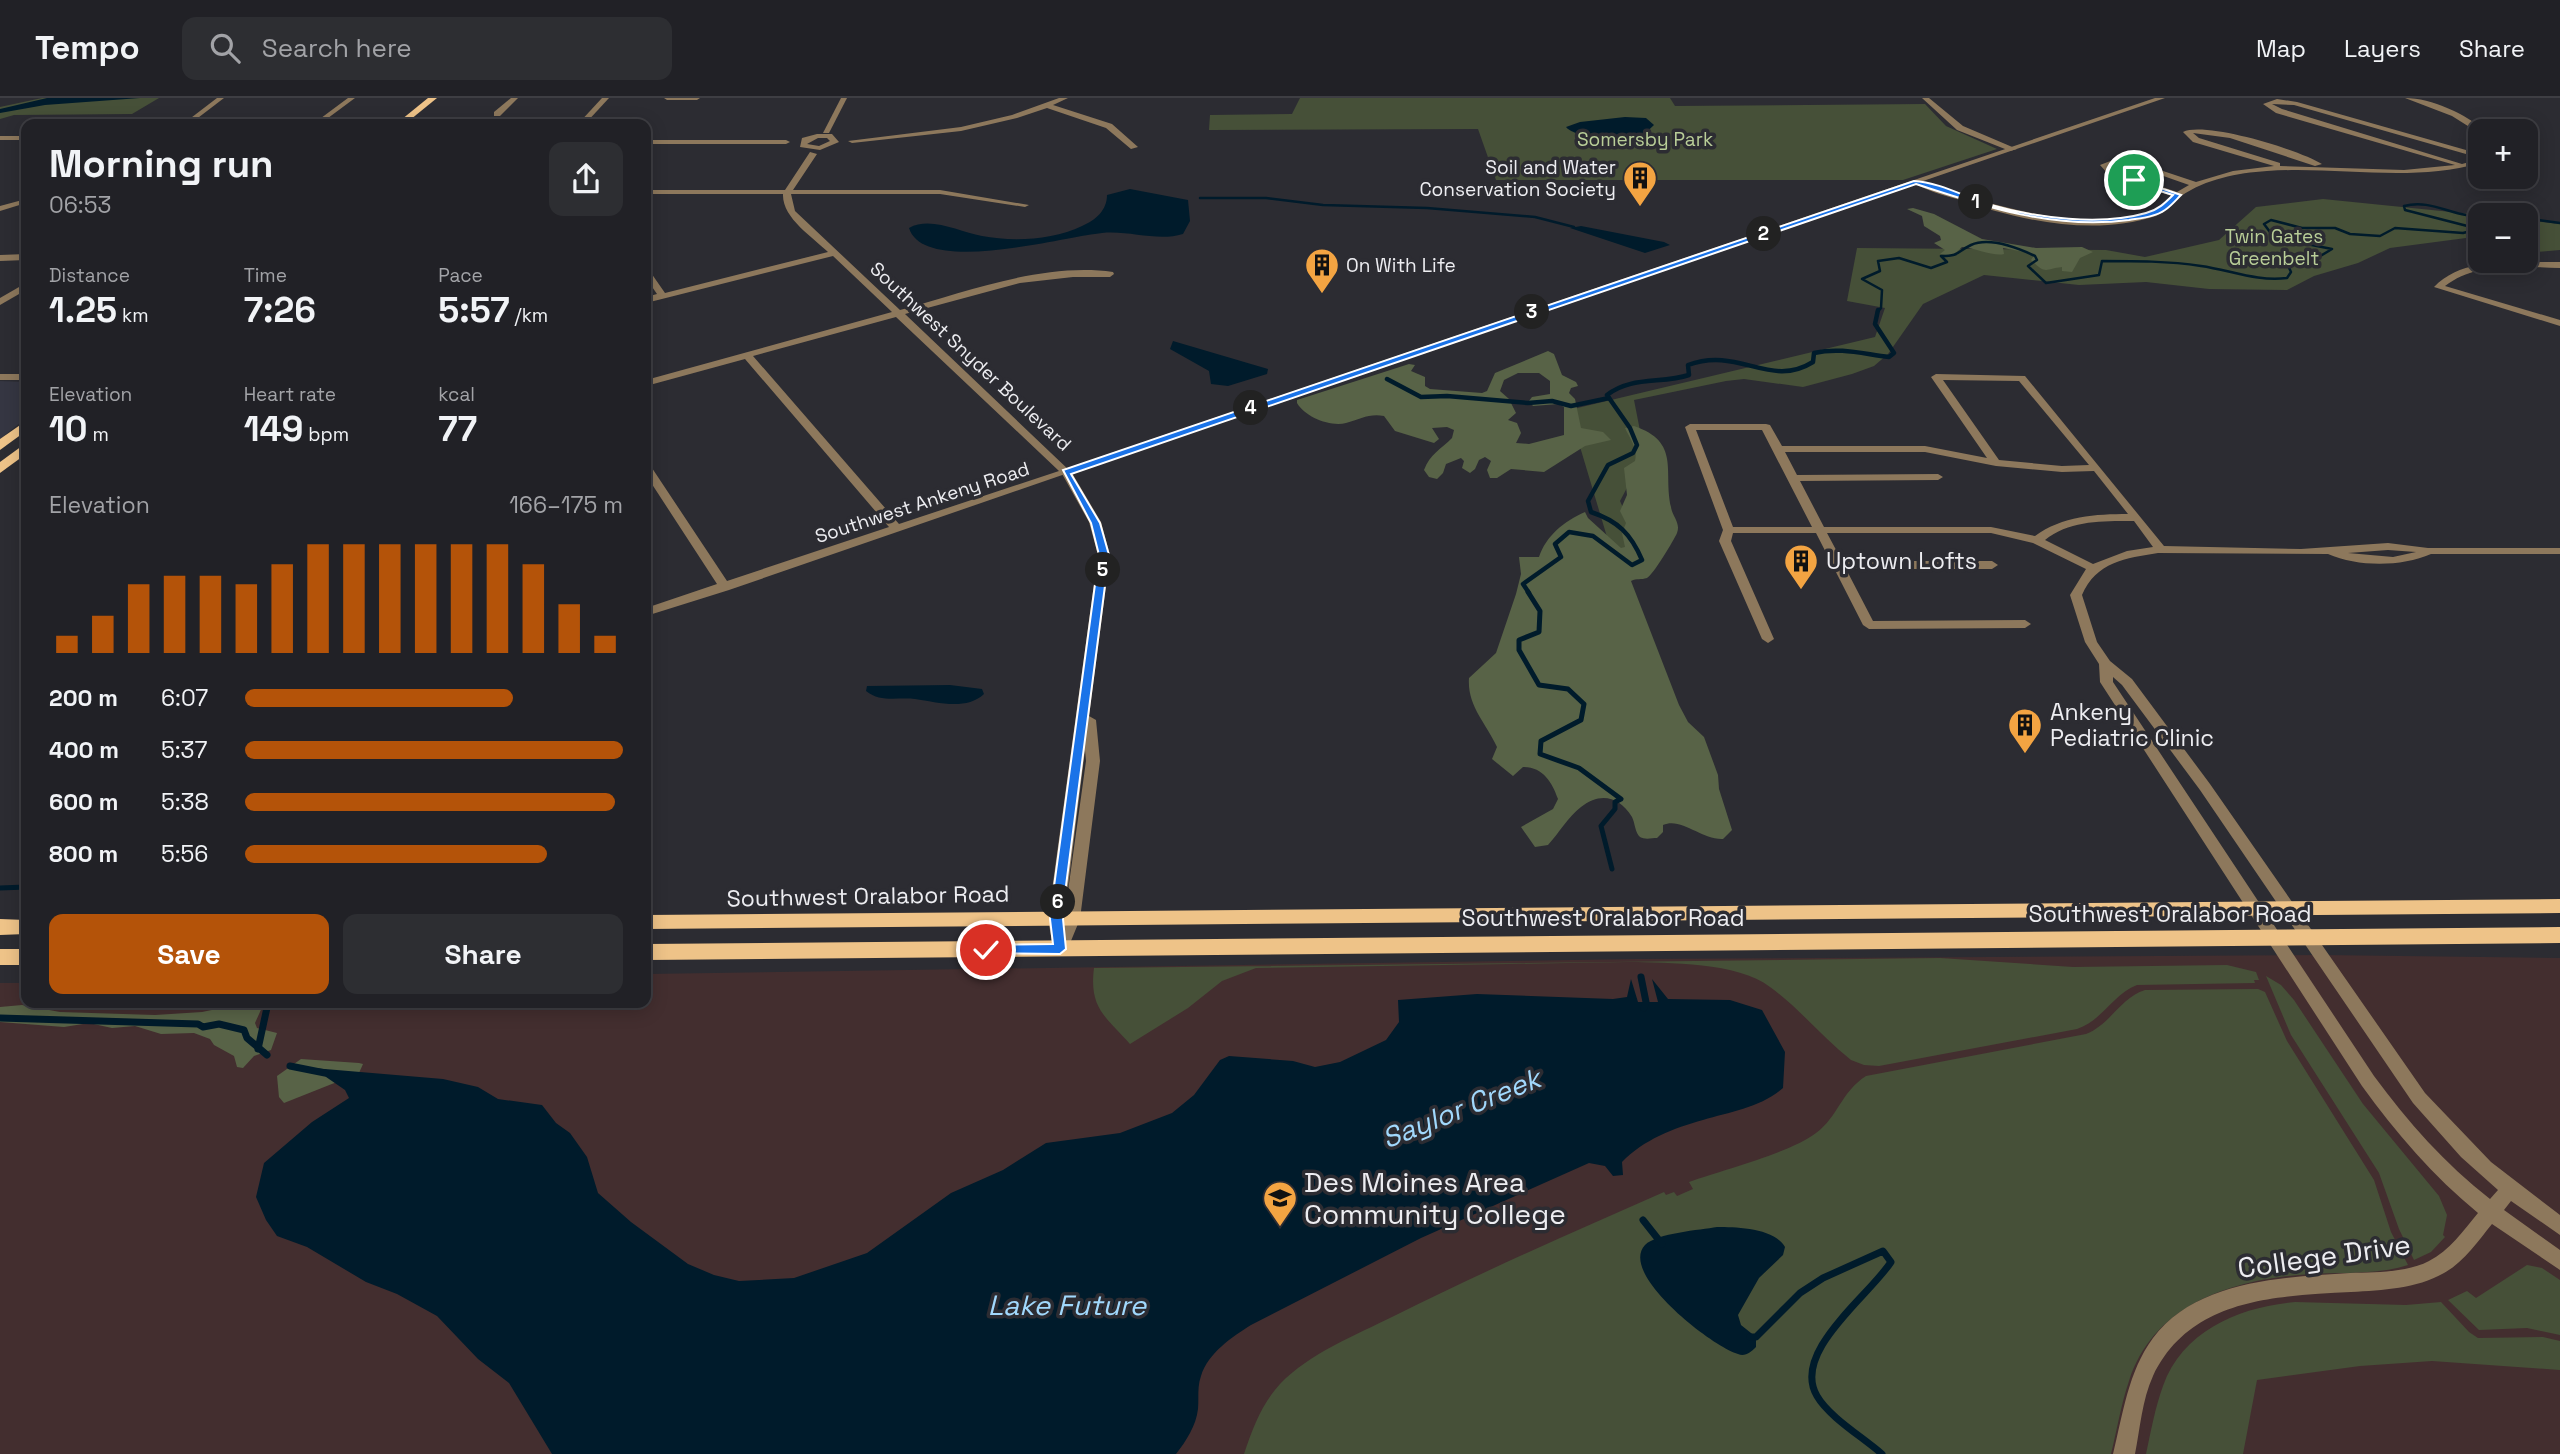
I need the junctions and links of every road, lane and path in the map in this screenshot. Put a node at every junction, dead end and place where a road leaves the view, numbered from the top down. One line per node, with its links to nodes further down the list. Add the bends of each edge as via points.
1 (220, 98): 15 (street)
2 (352, 98): 16 (street)
3 (514, 98): 14 (street)
4 (606, 98): 19 (street)
5 (667, 98): 6 (street)
6 (697, 98)
7 (844, 98): 23 (street)
8 (1065, 98): 13 (street)
9 (1925, 98): 27 (street, via 1960,128)
10 (2162, 98): 27 (street, Southwest Ankeny Road)
11 (2408, 98): 20 (street)
12 (437, 100): 17 (main road); 18 (main road)
13 (1048, 106): 23 (street, via 945,132); 26 (street, via 1109,126)
14 (497, 114)
15 (193, 119)
16 (323, 119)
17 (408, 119)
18 (421, 119)
19 (586, 119)
20 (2468, 122)
21 (0, 138): 22 (street)
22 (21, 138)
23 (829, 139): 25 (street); 25 (street, via 817,136)
24 (651, 142): 25 (street, via 786,142)
25 (808, 147): 36 (street)
26 (1134, 147)
27 (2013, 149): 33 (street, Southwest Ankeny Road)
28 (2468, 154): 30 (street, via 2295,103 2266,104)
29 (2468, 164): 30 (street)
30 (2465, 166): 32 (street)
31 (2285, 168): 32 (street); 32 (street, via 2187,132 2216,132); 34 (street, via 2231,174)
32 (2329, 169)
33 (1920, 181): 37 (street, via 2031,216 2105,221 2155,213); 64 (street, Southwest Ankeny Road)
34 (2195, 184): 37 (street); 37 (street, via 2131,163 2104,165 2112,173)
35 (651, 192): 36 (street)
36 (787, 192): 39 (street, via 940,192); 41 (street, Southwest Snyder Boulevard, via 791,212)
37 (2177, 195)
38 (21, 203): 40 (street)
39 (1025, 205)
40 (0, 209)
41 (834, 253): 48 (street); 51 (street, Southwest Snyder Boulevard)
42 (21, 257): 43 (street)
43 (0, 258)
44 (2560, 265): 52 (street, via 2464,270 2438,287)
45 (1110, 274): 51 (street, via 1019,280)
46 (651, 279): 48 (street)
47 (21, 289): 50 (street)
48 (663, 296): 49 (street)
49 (651, 299)
50 (0, 302)
51 (898, 313): 53 (street); 64 (street, Southwest Snyder Boulevard)
52 (2560, 323)
53 (748, 356): 56 (street); 69 (street)
54 (0, 377): 55 (street)
55 (21, 377)
56 (651, 382)
57 (21, 429): 58 (main road)
58 (0, 446)
59 (1778, 449): 61 (street, via 1925,450); 67 (street); 71 (street, via 1766,427 1690,427)
60 (21, 451): 63 (main road)
61 (1996, 463): 62 (street); 62 (street, via 1936,377 2022,378)
62 (2096, 468): 68 (street)
63 (0, 469)
64 (1066, 472): 69 (street, Southwest Ankeny Road); 86 (street, Southwest Snyder Boulevard, via 1095,523 1104,555 1087,693 1093,761)
65 (651, 475): 78 (street)
66 (1938, 477): 67 (street)
67 (1793, 478): 70 (street)
68 (2137, 518): 72 (street, via 2071,523); 73 (street)
69 (897, 529): 78 (street, Southwest Ankeny Road)
70 (1820, 529): 71 (street); 72 (street, via 1991,530); 75 (street)
71 (1729, 530): 81 (street, via 1725,541)
72 (2037, 540): 77 (street)
73 (2162, 551): 74 (street, via 2327,551 2386,559 2428,551); 77 (street, via 2140,552)
74 (2560, 551)
75 (1838, 565): 76 (street); 80 (street, via 1869,625)
76 (1993, 565)
77 (2089, 571): 82 (street, via 2076,595 2091,642)
78 (724, 587): 79 (street, Southwest Ankeny Road)
79 (651, 610)
80 (2025, 624)
81 (1768, 639)
82 (2105, 664): 84 (street, via 2127,682); 85 (street, via 2107,682)
83 (2560, 906): 84 (main road, Southwest Oralabor Road)
84 (2289, 909): 85 (main road, Southwest Oralabor Road); 92 (street)
85 (2256, 910): 86 (main road, Southwest Oralabor Road); 91 (street)
86 (1064, 919): 87 (main road, Southwest Oralabor Road); 93 (street, Southwest Snyder Boulevard)
87 (651, 922)
88 (0, 927): 89 (main road)
89 (21, 927)
90 (2560, 935): 92 (main road, Southwest Oralabor Road)
91 (2273, 938): 92 (main road, Southwest Oralabor Road); 93 (main road, Southwest Oralabor Road); 98 (street, via 2395,1117 2433,1161)
92 (2309, 938): 97 (street, via 2419,1098 2460,1145)
93 (1060, 949): 94 (main road, Southwest Oralabor Road)
94 (651, 952)
95 (0, 957): 96 (main road)
96 (21, 957)
97 (2510, 1190): 98 (street, College Drive); 99 (street)
98 (2489, 1211): 100 (street); 101 (street, College Drive, via 2453,1255 2437,1267 2404,1278 2254,1291 2193,1314 2151,1359)
99 (2560, 1226)
100 (2560, 1261)
101 (2124, 1454)

